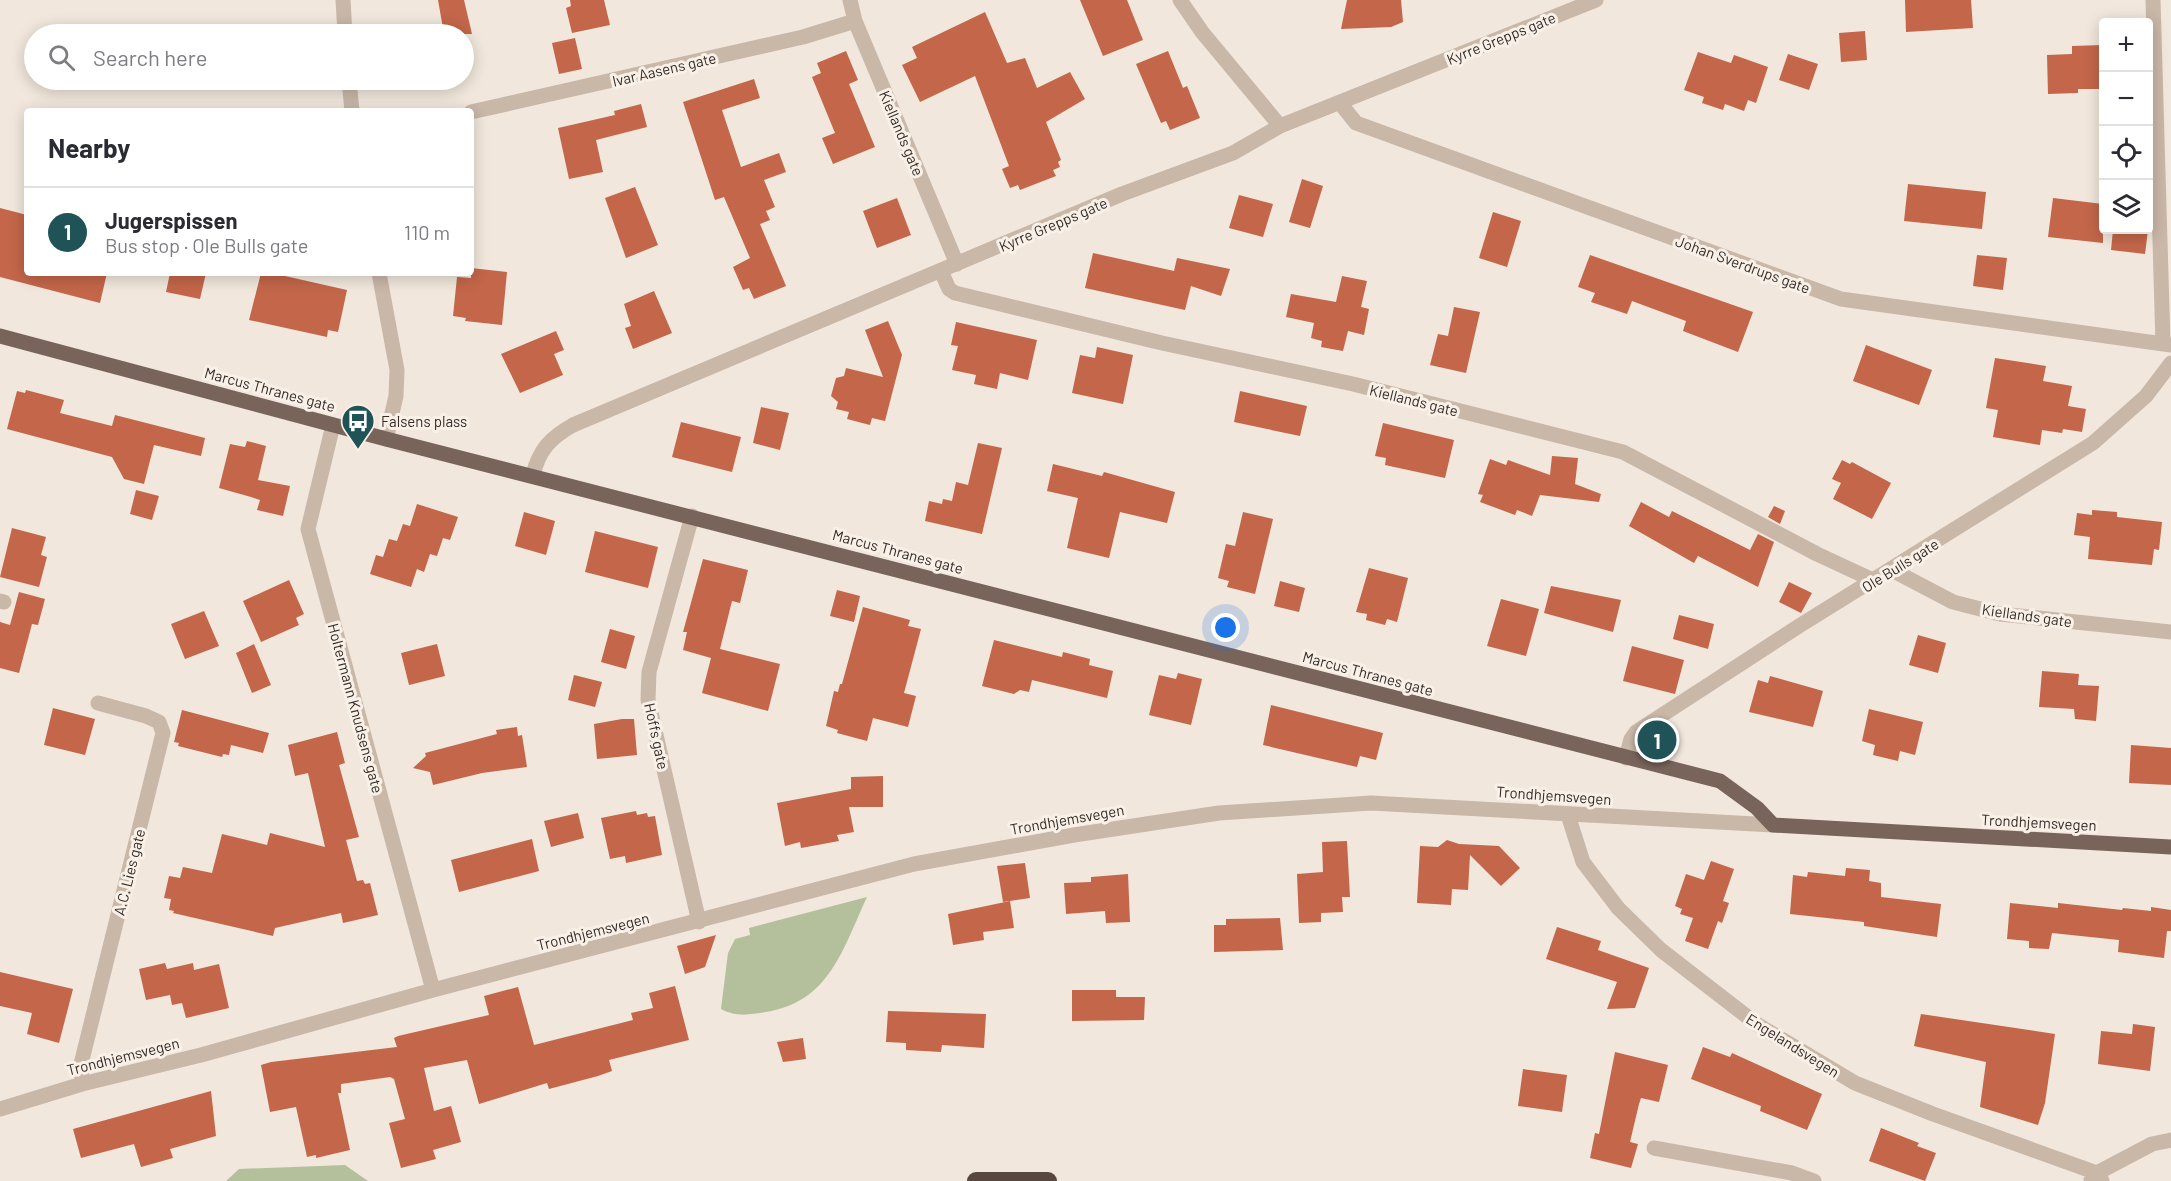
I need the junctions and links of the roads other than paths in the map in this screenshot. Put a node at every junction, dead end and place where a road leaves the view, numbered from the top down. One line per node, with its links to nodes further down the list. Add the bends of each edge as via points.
1 (343, 0): 7 (street)
2 (850, 0): 6 (street, Kiellands gate)
3 (1180, 0): 12 (street)
4 (1596, 0): 9 (street, Kyrre Grepps gate)
5 (2152, 0): 17 (street)
6 (855, 21): 11 (street, Ivar Aasens gate, via 803,37); 13 (street, Kiellands gate)
7 (344, 24)
8 (350, 90): 10 (street)
9 (1340, 103): 12 (street, Kyrre Grepps gate); 17 (street, Johan Sverdrups gate, via 1356,123 1841,299)
10 (352, 108)
11 (474, 111)
12 (1280, 126): 13 (street, Kyrre Grepps gate, via 1233,153 1122,194)
13 (957, 264): 14 (street, Kyrre Grepps gate)
14 (941, 271): 21 (street, Kyrre Grepps gate, via 573,425 545,445); 24 (street, Kiellands gate, via 955,293 1353,384 1623,452)
15 (380, 276): 20 (street, via 397,370 396,396)
16 (0, 336): 19 (main road, Marcus Thranes gate)
17 (2167, 345)
18 (2171, 363): 23 (street, Ole Bulls gate, via 2146,396 2093,443)
19 (333, 425): 20 (main road, Marcus Thranes gate); 32 (street, Holtermann Knudsens gate, via 308,529)
20 (386, 439): 21 (main road, Marcus Thranes gate)
21 (532, 475): 22 (main road, Marcus Thranes gate)
22 (692, 516): 27 (main road, Marcus Thranes gate); 31 (street, Hoffs gate, via 649,672 648,700)
23 (1892, 570): 24 (street, Ole Bulls gate); 25 (street, Kiellands gate, via 1953,602 2000,614)
24 (1875, 581): 27 (street, Ole Bulls gate, via 1636,732)
25 (2171, 632)
26 (98, 703): 33 (street, A.C. Lies gate, via 146,716 159,722 164,733 81,1064)
27 (1626, 758): 29 (main road, Marcus Thranes gate, via 1720,781)
28 (1568, 815): 29 (street, Trondhjemsvegen); 31 (street, Trondhjemsvegen, via 1371,803 1219,813 914,864); 37 (street, Engelandsvegen, via 1583,862 1618,908 1661,950 1758,1025 1855,1083)
29 (1773, 825): 30 (main road, Trondhjemsvegen)
30 (2171, 847)
31 (699, 922): 32 (street, Trondhjemsvegen)
32 (434, 990): 33 (street, Trondhjemsvegen)
33 (82, 1084): 34 (street, Trondhjemsvegen)
34 (0, 1109)
35 (2171, 1140): 37 (street, via 2152,1144)
36 (1654, 1148): 40 (street, via 1792,1173)
37 (2096, 1178)
38 (976, 1181): 39 (highway)
39 (1048, 1181)
40 (1814, 1181)

